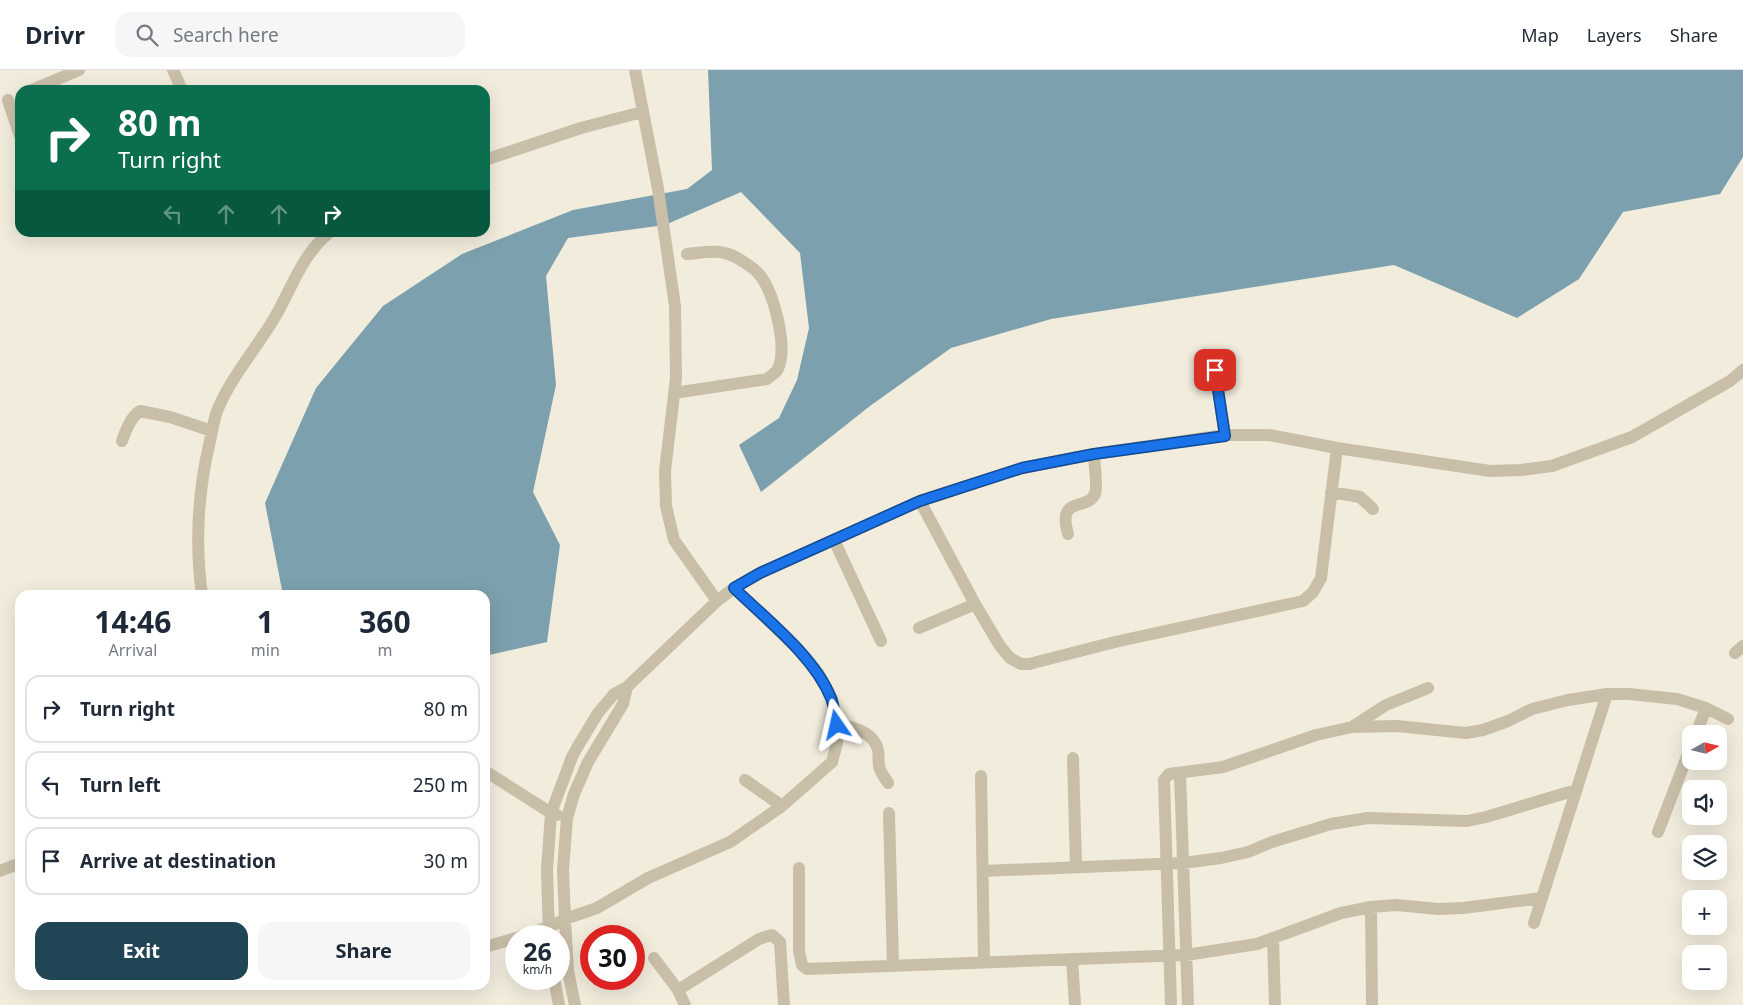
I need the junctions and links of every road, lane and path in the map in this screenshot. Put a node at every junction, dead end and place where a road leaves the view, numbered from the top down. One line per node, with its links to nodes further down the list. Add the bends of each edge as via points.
1 (79, 70): 4 (street)
2 (173, 70): 6 (street)
3 (635, 70): 8 (street)
4 (61, 74): 5 (street)
5 (41, 85)
6 (180, 85)
7 (4, 102): 9 (street)
8 (642, 112): 10 (street); 15 (street, via 676,306)
9 (15, 125)
10 (490, 158)
11 (324, 237): 16 (street, via 302,264 275,317 230,384)
12 (687, 254): 15 (street, via 718,251 739,259 758,273 770,295 782,354 778,370 767,379)
13 (1215, 370): 17 (street)
14 (1743, 370): 19 (street, via 1730,381 1632,437 1552,466 1490,471)
15 (674, 393): 28 (street, via 665,471 666,506 674,540)
16 (212, 430): 18 (street, via 170,416 140,411 129,423); 27 (street, via 197,530)
17 (1225, 436): 19 (street, via 1269,435); 20 (street)
18 (122, 442)
19 (1337, 448): 21 (street)
20 (1094, 454): 22 (street, via 1022,468); 24 (street, via 1096,492 1091,500 1068,511 1065,524)
21 (1331, 492): 23 (street, via 1360,497); 29 (street, via 1321,578 1314,592 1302,601 1029,664 1010,658)
22 (920, 501): 25 (street); 29 (street)
23 (1373, 509)
24 (1068, 534)
25 (834, 540): 26 (street); 31 (street)
26 (734, 588): 28 (street); 37 (street, via 798,649 819,674 832,699)
27 (202, 590)
28 (717, 601): 32 (street)
29 (975, 604): 30 (street)
30 (919, 628)
31 (881, 641)
32 (627, 687): 49 (street, via 614,694 598,713 572,756); 51 (street, via 623,704 588,762)
33 (1428, 688): 39 (street, via 1386,705)
34 (1607, 694): 35 (street, via 1677,699); 39 (street, via 1532,709 1508,721 1466,733 1397,726); 47 (street)
35 (1706, 708): 36 (street); 38 (street)
36 (1728, 719)
37 (837, 725): 46 (street, via 862,731 873,740 878,748 879,766); 48 (street, via 832,762)
38 (1699, 725)
39 (1352, 727): 42 (street, via 1316,735 1223,767)
40 (1073, 758): 56 (street)
41 (1682, 769): 52 (street)
42 (1174, 773): 53 (street, via 1164,780); 54 (street)
43 (490, 774): 49 (street)
44 (981, 776): 59 (street)
45 (745, 780): 48 (street)
46 (888, 783)
47 (1576, 790): 54 (street, via 1467,821 1368,818 1332,824 1248,852); 60 (street)
48 (782, 806): 62 (street, via 730,842 648,878 597,908)
49 (551, 812): 51 (street); 64 (street, via 546,870)
50 (889, 813): 74 (street)
51 (567, 818): 62 (street)
52 (1658, 832)
53 (1167, 862): 54 (street); 56 (street); 69 (street)
54 (1183, 863): 70 (street)
55 (15, 866): 58 (street)
56 (1076, 866): 59 (street)
57 (799, 868): 74 (street, via 799,951 802,965 807,969)
58 (0, 871)
59 (983, 871): 73 (street)
60 (1542, 898): 61 (street, via 1463,908 1396,905); 63 (street)
61 (1370, 908): 66 (street, via 1341,913); 85 (street)
62 (564, 918): 65 (street); 78 (street, via 568,971)
63 (1534, 924)
64 (549, 925)
65 (556, 925)
66 (1273, 938): 70 (street, via 1257,944); 84 (street)
67 (505, 942): 68 (street)
68 (490, 946)
69 (1169, 955): 70 (street); 72 (street); 82 (street)
70 (1186, 955): 83 (street)
71 (654, 958): 76 (street)
72 (1072, 959): 73 (street); 81 (street)
73 (984, 962): 74 (street)
74 (893, 966)
75 (556, 990): 77 (street)
76 (678, 990): 79 (street); 80 (street, via 759,939 772,935 780,942)
77 (559, 1005)
78 (576, 1005)
79 (686, 1005)
80 (784, 1005)
81 (1075, 1005)
82 (1171, 1005)
83 (1188, 1005)
84 (1276, 1005)
85 (1372, 1005)

